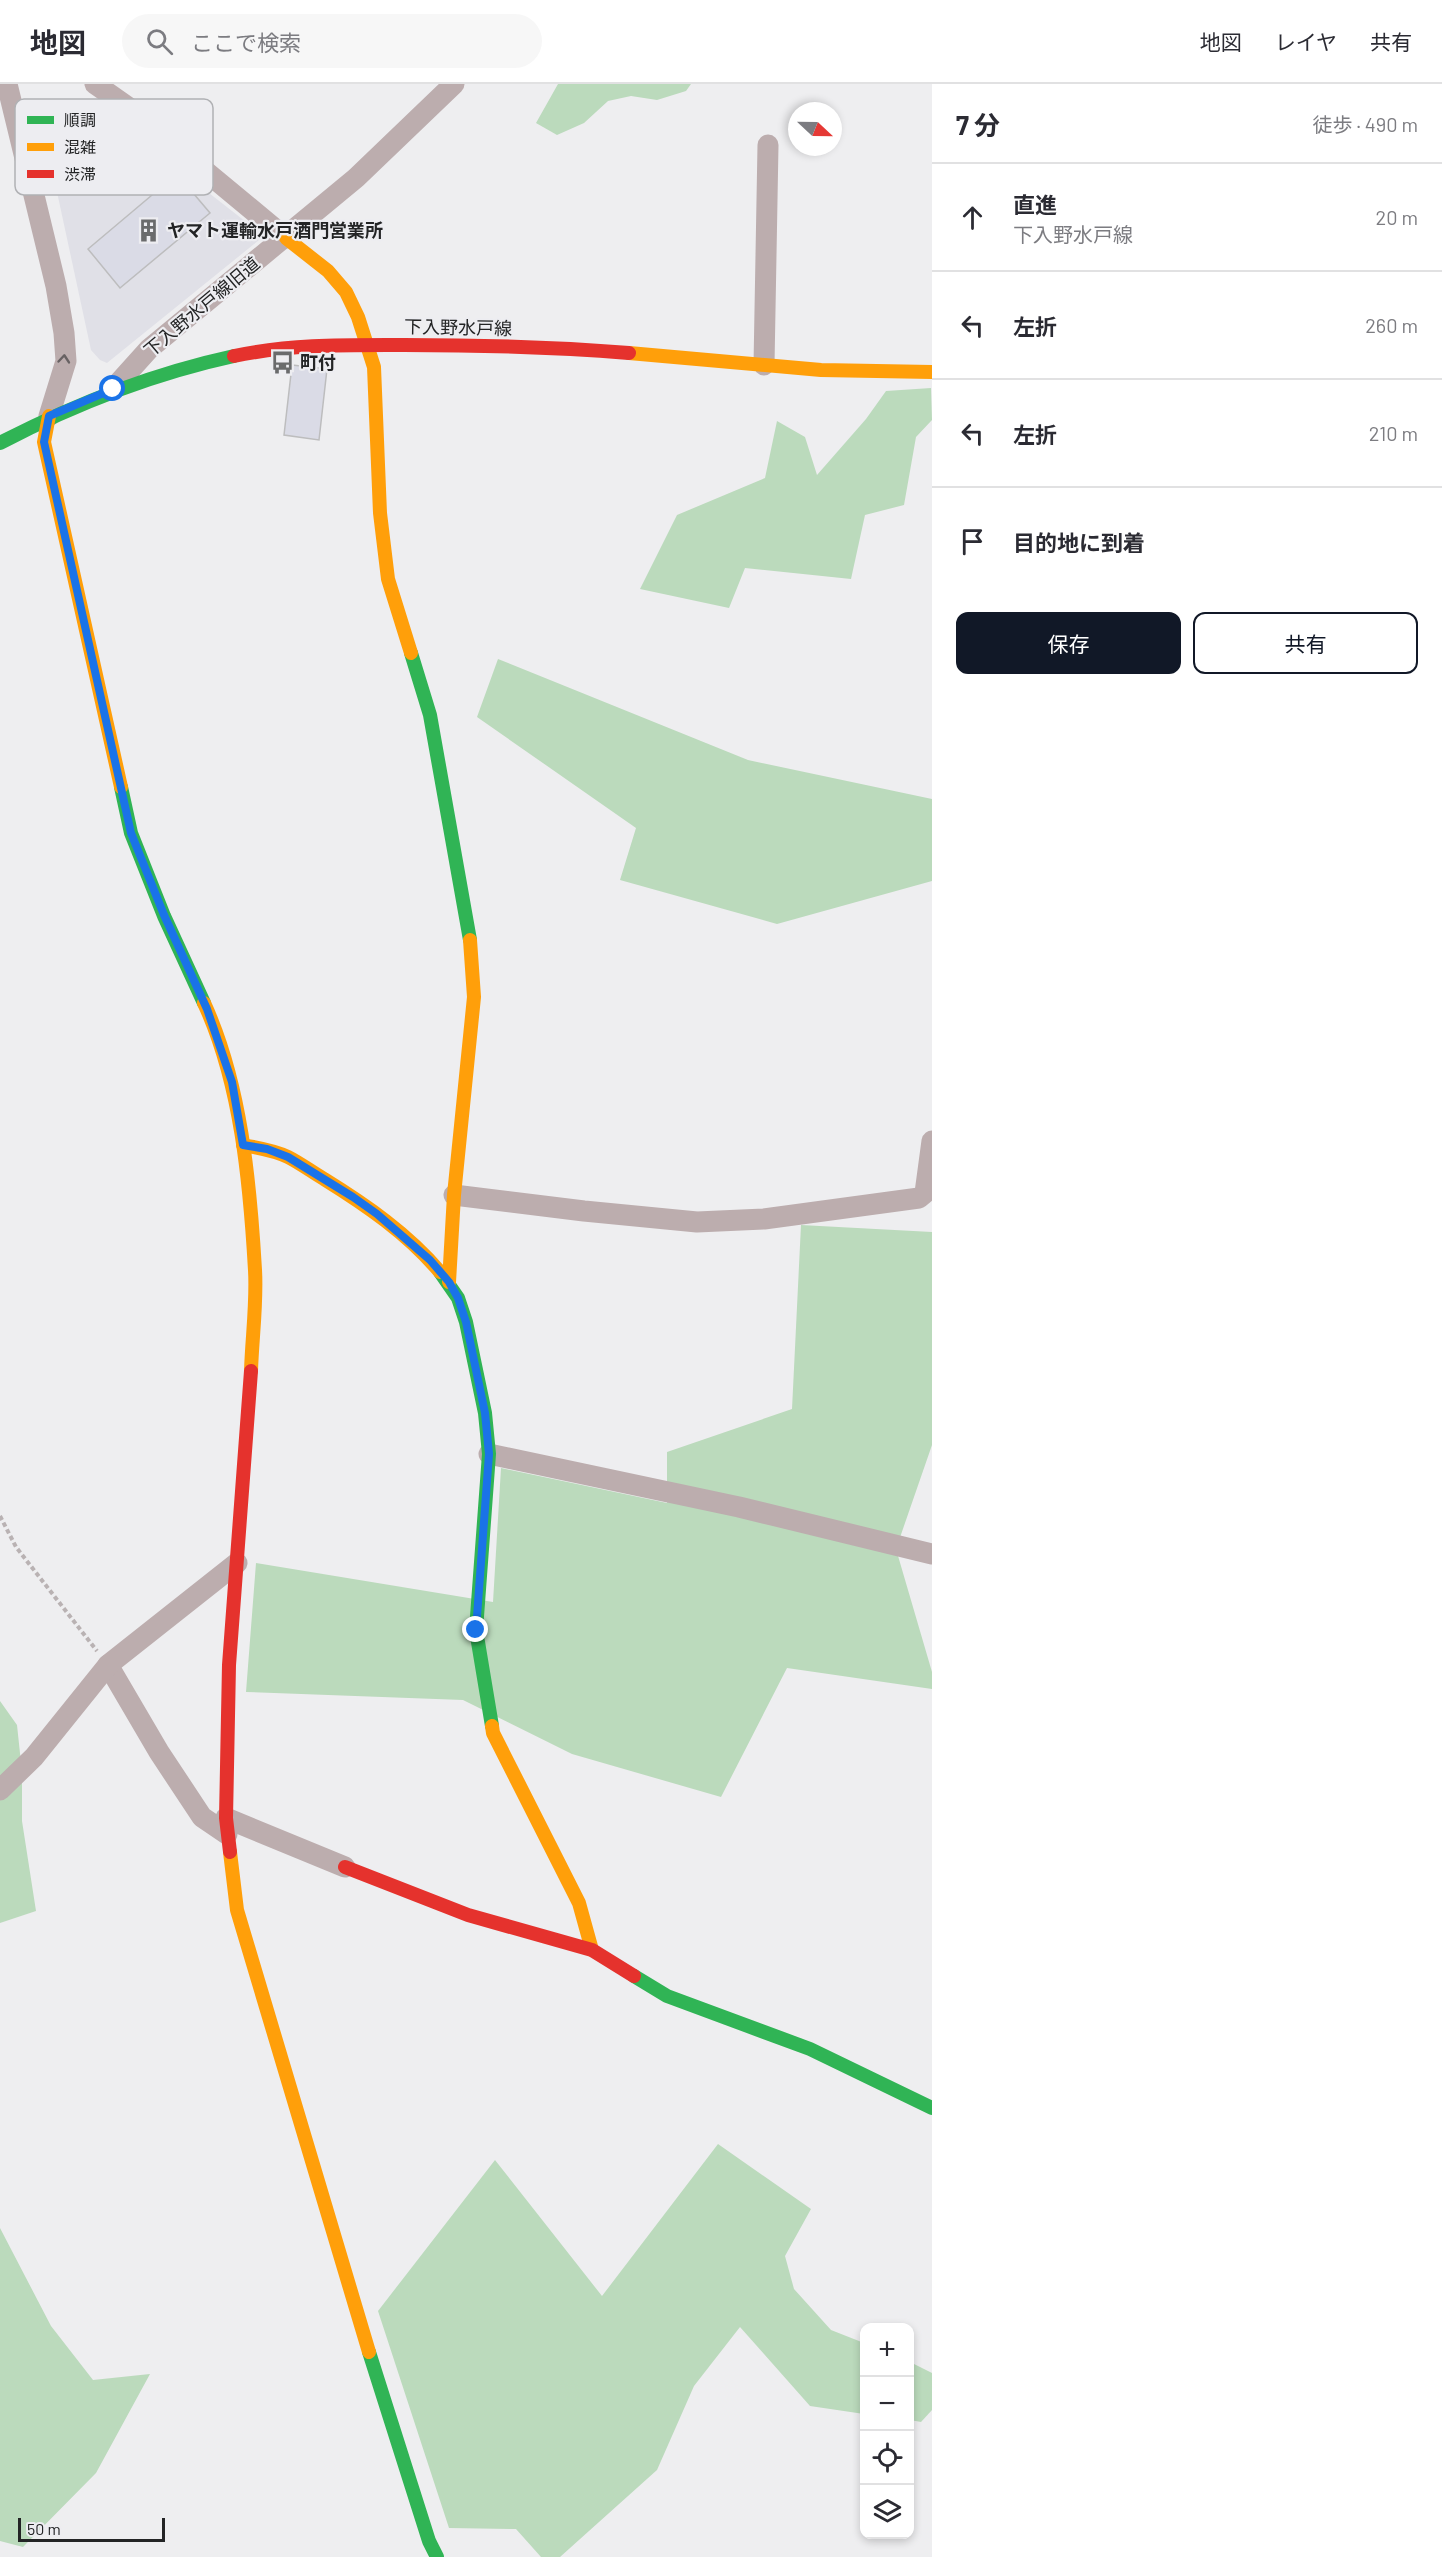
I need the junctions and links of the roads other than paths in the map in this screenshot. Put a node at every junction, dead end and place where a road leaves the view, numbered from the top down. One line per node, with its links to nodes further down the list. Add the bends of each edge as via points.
1 (7, 84): 5 (street, one-way to 1)
2 (95, 84): 4 (street)
3 (454, 84): 9 (street, 下入野水戸線旧道, via 356,178)
4 (117, 99)
5 (15, 117)
6 (768, 145): 11 (street)
7 (213, 177): 9 (street)
8 (34, 195): 14 (street, one-way to 8, via 66,362 56,286)
9 (286, 238): 10 (street, via 328,271 346,292); 13 (street, 下入野水戸線旧道, via 149,349)
10 (367, 345): 11 (street, 下入野水戸線, via 479,344); 13 (street, 下入野水戸線, via 276,349 179,369); 18 (street, via 374,367 380,513 388,579 430,715 474,974)
11 (764, 365): 12 (street, 下入野水戸線)
12 (932, 372)
13 (113, 389): 14 (street, 下入野水戸線)
14 (49, 416): 15 (street, 下入野水戸線); 17 (street, via 44,442 131,833 207,1009 232,1082)
15 (0, 443)
16 (932, 1142): 18 (street, via 925,1193 918,1198 764,1219 697,1222)
17 (243, 1145): 19 (street, via 288,1157 353,1197 423,1253); 22 (street, via 255,1272)
18 (454, 1195): 19 (street)
19 (449, 1282): 20 (street, via 466,1322 485,1413)
20 (489, 1454): 21 (street, via 739,1506); 27 (street, via 476,1630 494,1733 579,1903)
21 (932, 1554)
22 (237, 1563): 23 (street); 25 (street, via 229,1665)
23 (108, 1665): 24 (street, via 34,1757); 25 (street, via 202,1817)
24 (0, 1790)
25 (226, 1826): 26 (street); 29 (street, via 237,1910 341,2265)
26 (345, 1867): 27 (street, via 468,1915)
27 (592, 1950): 28 (street, via 668,1996 810,2049)
28 (932, 2108)
29 (437, 2557)

